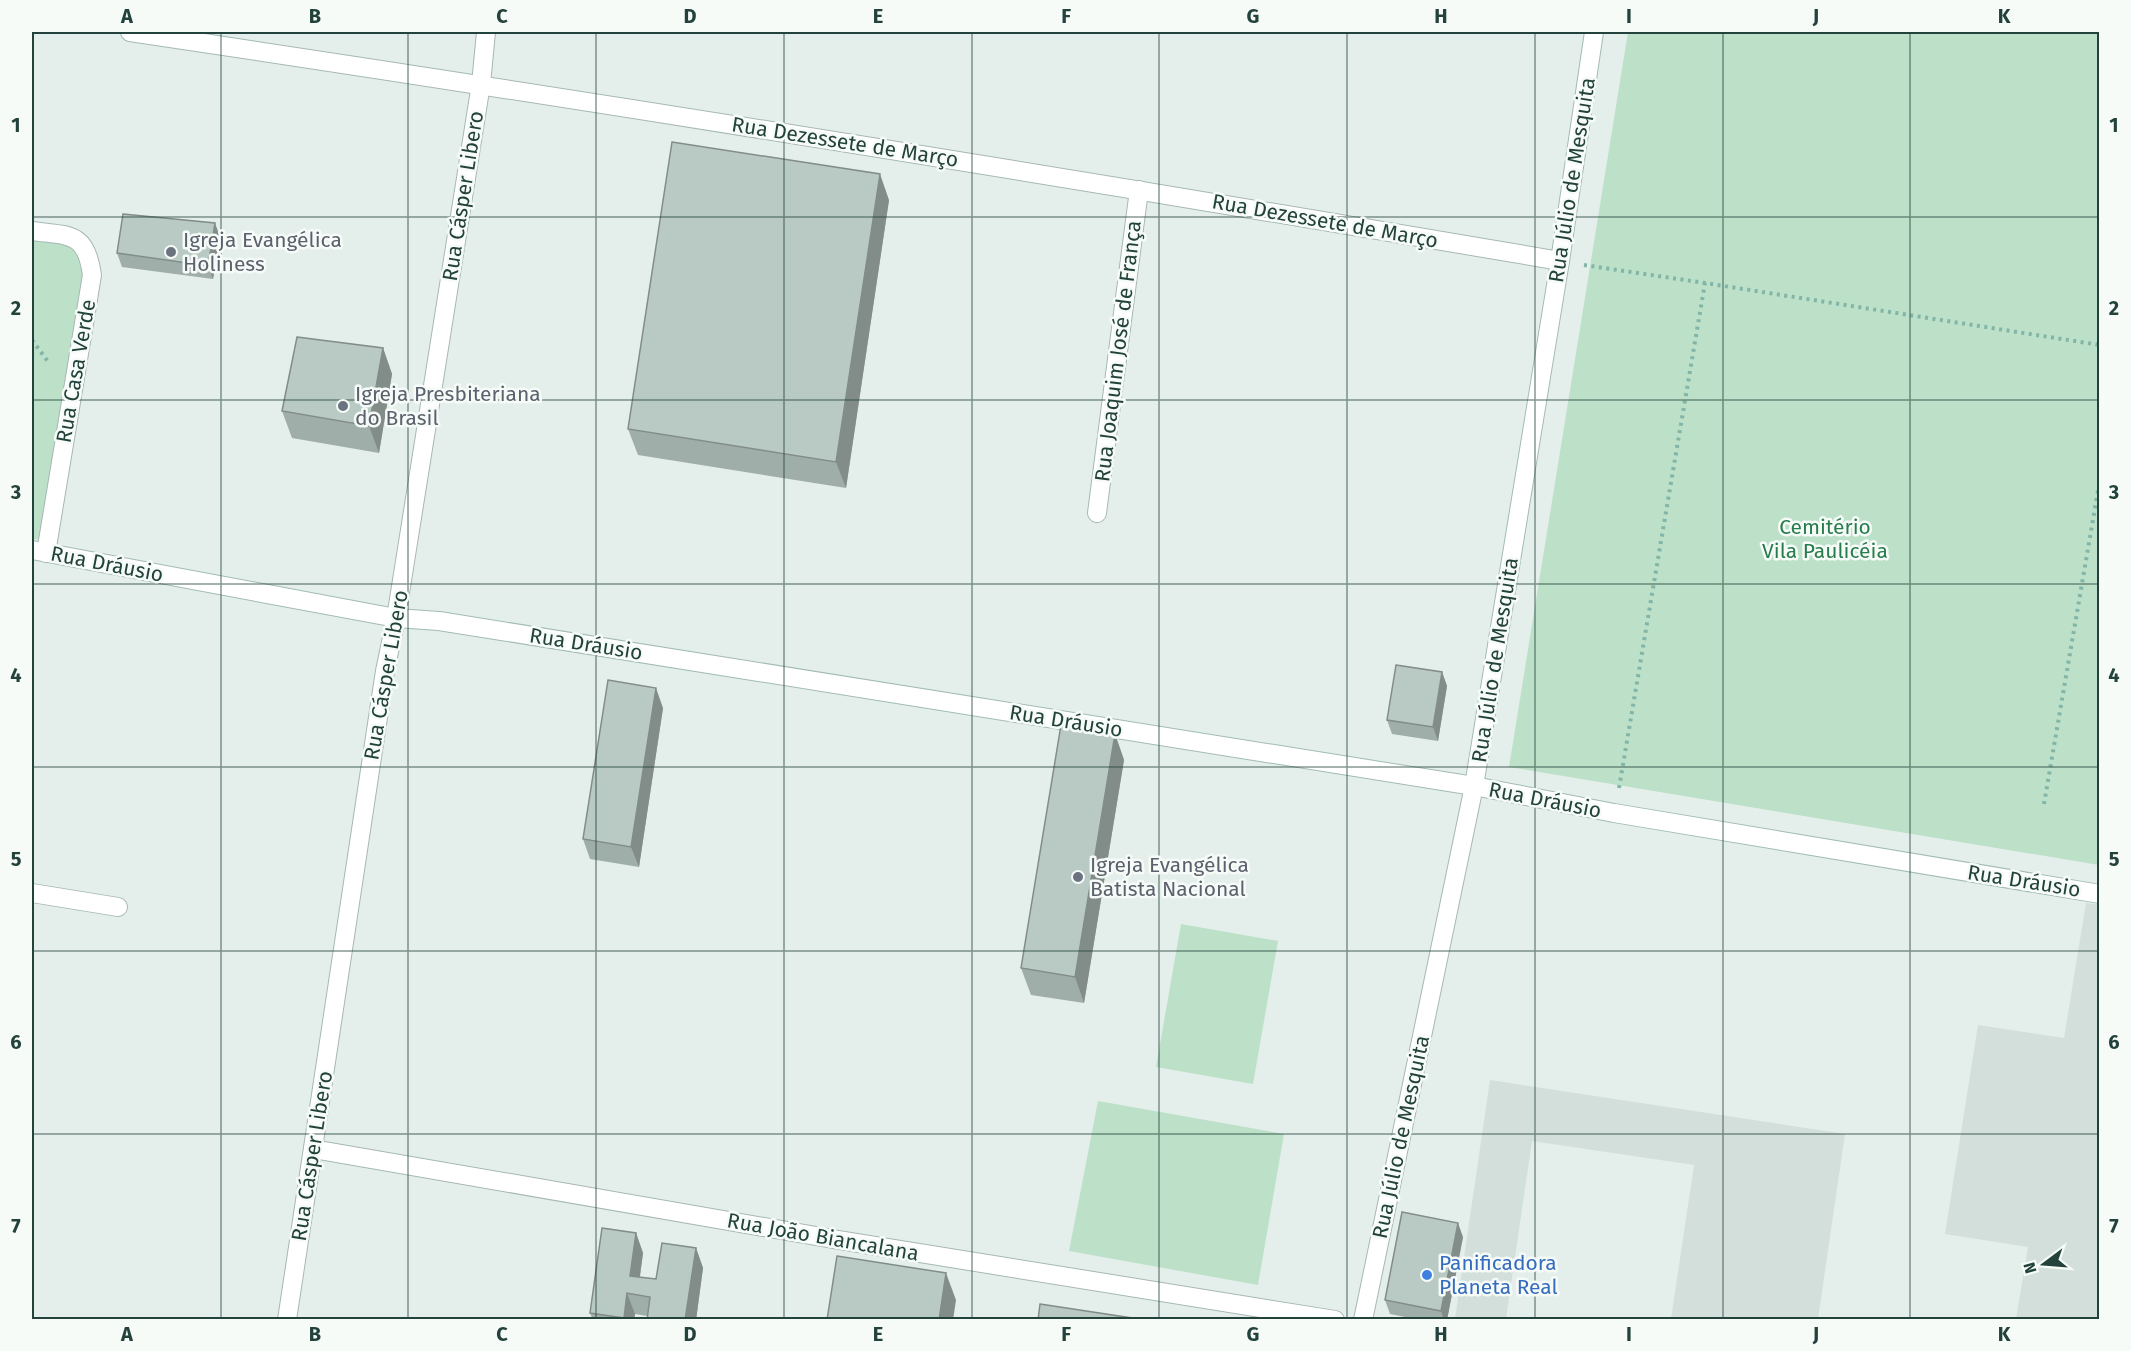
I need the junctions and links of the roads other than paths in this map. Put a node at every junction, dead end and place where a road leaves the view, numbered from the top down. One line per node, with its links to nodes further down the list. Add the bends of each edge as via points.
1 (130, 32): 4 (street, Rua Dezessete de Março)
2 (486, 32): 4 (street, Rua Cásper Libero)
3 (1594, 32): 7 (street, Rua Júlio de Mesquita)
4 (481, 84): 5 (street, Rua Dezessete de Março); 10 (street, Rua Cásper Libero)
5 (1139, 190): 7 (street, Rua Dezessete de Março); 8 (street, Rua Joaquim José de França)
6 (32, 231): 9 (street, Rua Casa Verde, via 69,236 83,244 92,275)
7 (1560, 261): 11 (street, Rua Júlio de Mesquita)
8 (1097, 513)
9 (39, 552): 10 (street, Rua Dráusio)
10 (396, 618): 11 (street, Rua Dráusio, via 451,623); 15 (street, Rua Cásper Libero)
11 (1474, 786): 13 (street, Rua Dráusio); 18 (street, Rua Júlio de Mesquita)
12 (32, 893): 14 (street)
13 (2100, 894)
14 (118, 907)
15 (313, 1149): 16 (street, Rua Cásper Libero); 17 (street, Rua João Biancalana)
16 (287, 1320)
17 (1335, 1320)
18 (1363, 1320)

